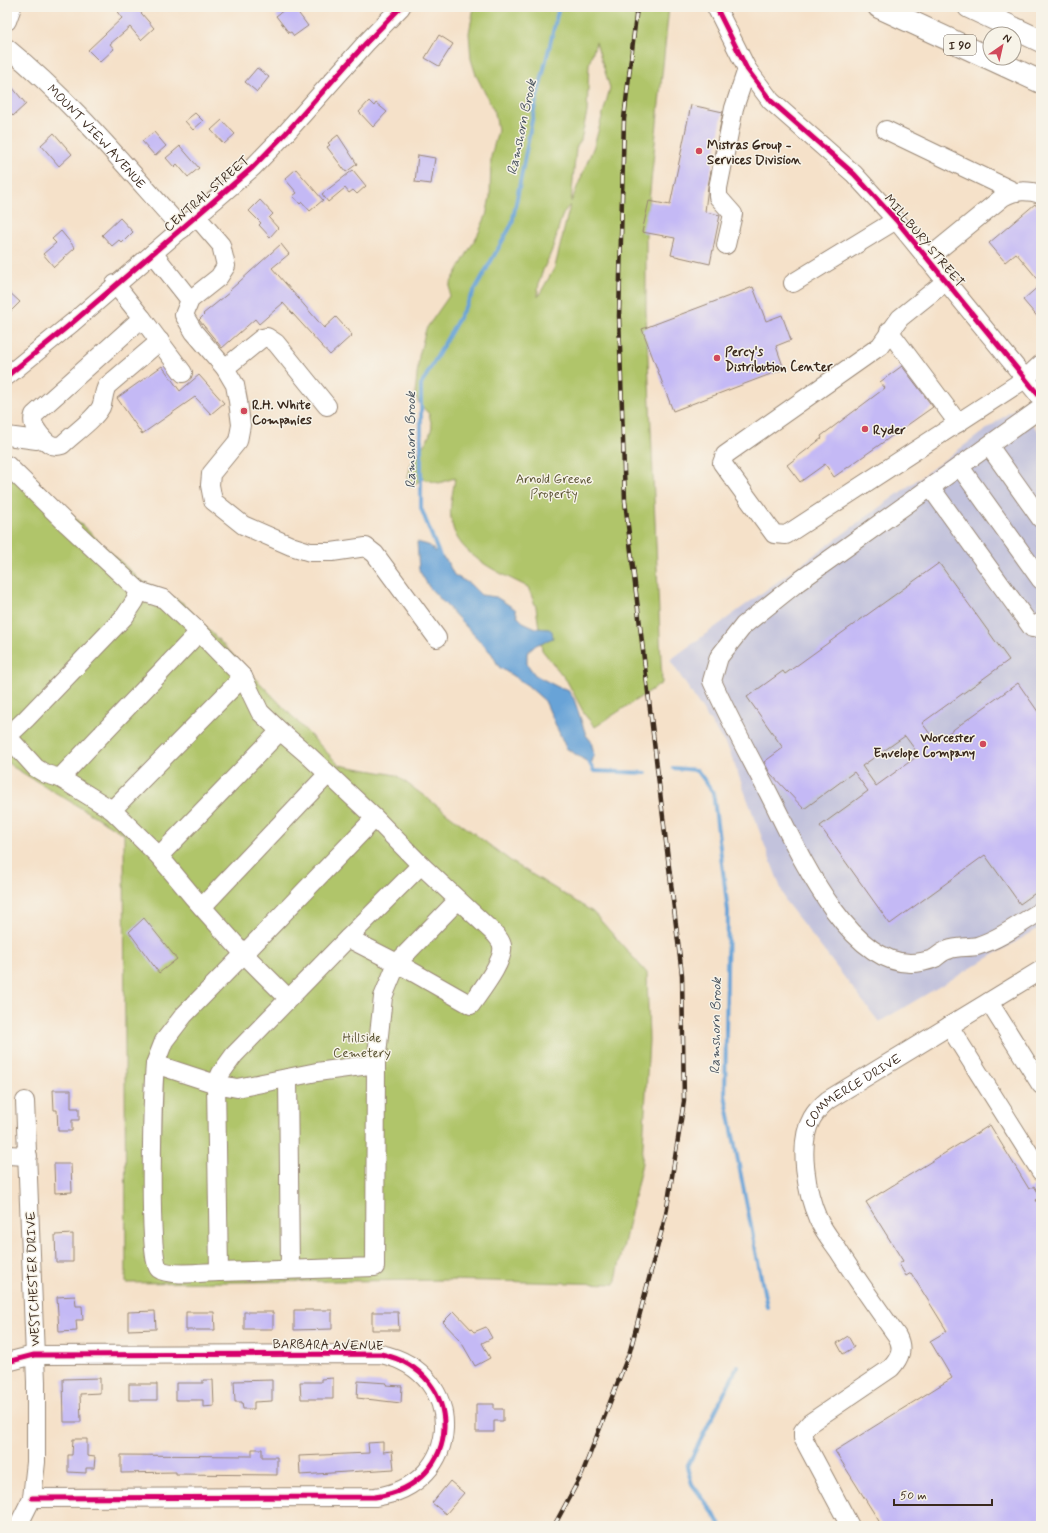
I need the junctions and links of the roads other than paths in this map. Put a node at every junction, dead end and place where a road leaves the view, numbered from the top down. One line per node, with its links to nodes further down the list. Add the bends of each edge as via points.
1 (12, 7): 6 (street)
2 (401, 7): 14 (street, CENTRAL STREET, via 273,147)
3 (716, 7): 9 (street, MILLBURY STREET)
4 (879, 7): 10 (highway, I 90)
5 (969, 7): 7 (highway)
6 (7, 21)
7 (1041, 41)
8 (7, 48): 16 (street, MOUNT VIEW AVENUE, via 81,118)
9 (746, 69): 15 (street, MILLBURY STREET, via 771,101 854,174); 17 (street, via 734,108 718,188 718,197 733,214)
10 (1041, 82)
11 (886, 130): 12 (street)
12 (1013, 191): 13 (street, via 1026,190); 19 (street, via 1003,196)
13 (1041, 194)
14 (197, 217): 16 (street, CENTRAL STREET); 23 (street, via 221,246 226,266 219,277)
15 (896, 220): 19 (street, MILLBURY STREET); 21 (street)
16 (182, 229): 18 (street, CENTRAL STREET)
17 (726, 245)
18 (153, 253): 22 (street, CENTRAL STREET); 23 (street)
19 (927, 259): 20 (street, MILLBURY STREET)
20 (946, 282): 25 (street, via 900,318); 31 (street, MILLBURY STREET)
21 (793, 283)
22 (115, 284): 24 (street); 30 (street, CENTRAL STREET)
23 (190, 300): 28 (street, via 184,315 187,321)
24 (142, 318): 26 (street); 37 (street, via 34,415 32,420)
25 (889, 331): 35 (street); 35 (street, via 880,346 725,454 722,463 774,534 786,535)
26 (160, 341): 29 (street); 37 (street, via 107,386 101,407 62,444 56,447 50,445)
27 (1041, 364): 31 (street)
28 (225, 368): 33 (street, via 262,338 267,337 276,343); 47 (street, via 235,385 241,425 238,441 212,474 210,486 213,501 242,525 310,552 366,547 375,554)
29 (183, 373)
30 (7, 376)
31 (1025, 379): 32 (street, MILLBURY STREET); 35 (street)
32 (1041, 398)
33 (327, 406)
34 (1041, 408): 38 (street)
35 (958, 423)
36 (7, 436): 37 (street, via 31,441)
37 (41, 436)
38 (989, 446): 40 (street); 42 (street)
39 (7, 465): 44 (street)
40 (960, 467): 41 (street); 43 (street)
41 (931, 488): 45 (street, via 1032,628); 59 (street, via 798,582 744,625 719,657 712,681 827,901 850,930 870,949 890,960 912,963 933,959 948,950 977,946 993,940)
42 (1041, 519)
43 (1041, 580)
44 (139, 590): 46 (street, via 164,599); 50 (street, via 125,616)
45 (1041, 622)
46 (200, 632): 48 (street); 52 (street)
47 (437, 638)
48 (243, 678): 49 (street, via 260,712); 53 (street)
49 (280, 731): 51 (street); 55 (street)
50 (7, 737): 52 (street, via 36,768)
51 (328, 774): 54 (street); 58 (street)
52 (60, 778): 53 (street)
53 (112, 810): 55 (street)
54 (375, 818): 56 (street); 61 (street)
55 (159, 856): 58 (street)
56 (421, 865): 57 (street); 60 (street)
57 (458, 900): 62 (street); 62 (street, via 496,935 502,946 502,956 495,969 470,1005)
58 (202, 907): 61 (street)
59 (1041, 911)
60 (348, 938): 62 (street); 64 (street)
61 (244, 954): 64 (street); 67 (street, via 184,1015 164,1040)
62 (397, 963): 68 (street, via 383,997)
63 (1041, 970): 65 (street, COMMERCE DRIVE)
64 (288, 998): 70 (street, via 234,1055)
65 (989, 1002): 66 (street, COMMERCE DRIVE); 71 (street)
66 (949, 1026): 75 (street); 82 (street, COMMERCE DRIVE, via 828,1100 809,1124 805,1159 810,1197 818,1220 901,1345 900,1356 891,1368 810,1423 803,1431)
67 (155, 1064): 70 (street); 77 (street, via 152,1093 152,1229 155,1265 159,1270 171,1273)
68 (376, 1064): 69 (street); 76 (street, via 375,1268)
69 (288, 1078): 70 (street, via 237,1088); 76 (street)
70 (216, 1084): 77 (street)
71 (1041, 1085)
72 (26, 1102): 74 (street, WESTCHESTER DRIVE)
73 (7, 1155): 74 (street)
74 (28, 1156): 78 (street, WESTCHESTER DRIVE)
75 (1041, 1172)
76 (290, 1269): 77 (street)
77 (219, 1272)
78 (34, 1355): 79 (street, BARBARA AVENUE); 80 (street, WESTCHESTER DRIVE, via 36,1462); 80 (street, BARBARA AVENUE, via 381,1354 405,1361 425,1376 438,1398 444,1422 440,1447 429,1469 410,1486 387,1495)
79 (7, 1362)
80 (32, 1498): 81 (street, WESTCHESTER DRIVE)
81 (18, 1526)
82 (850, 1526)

